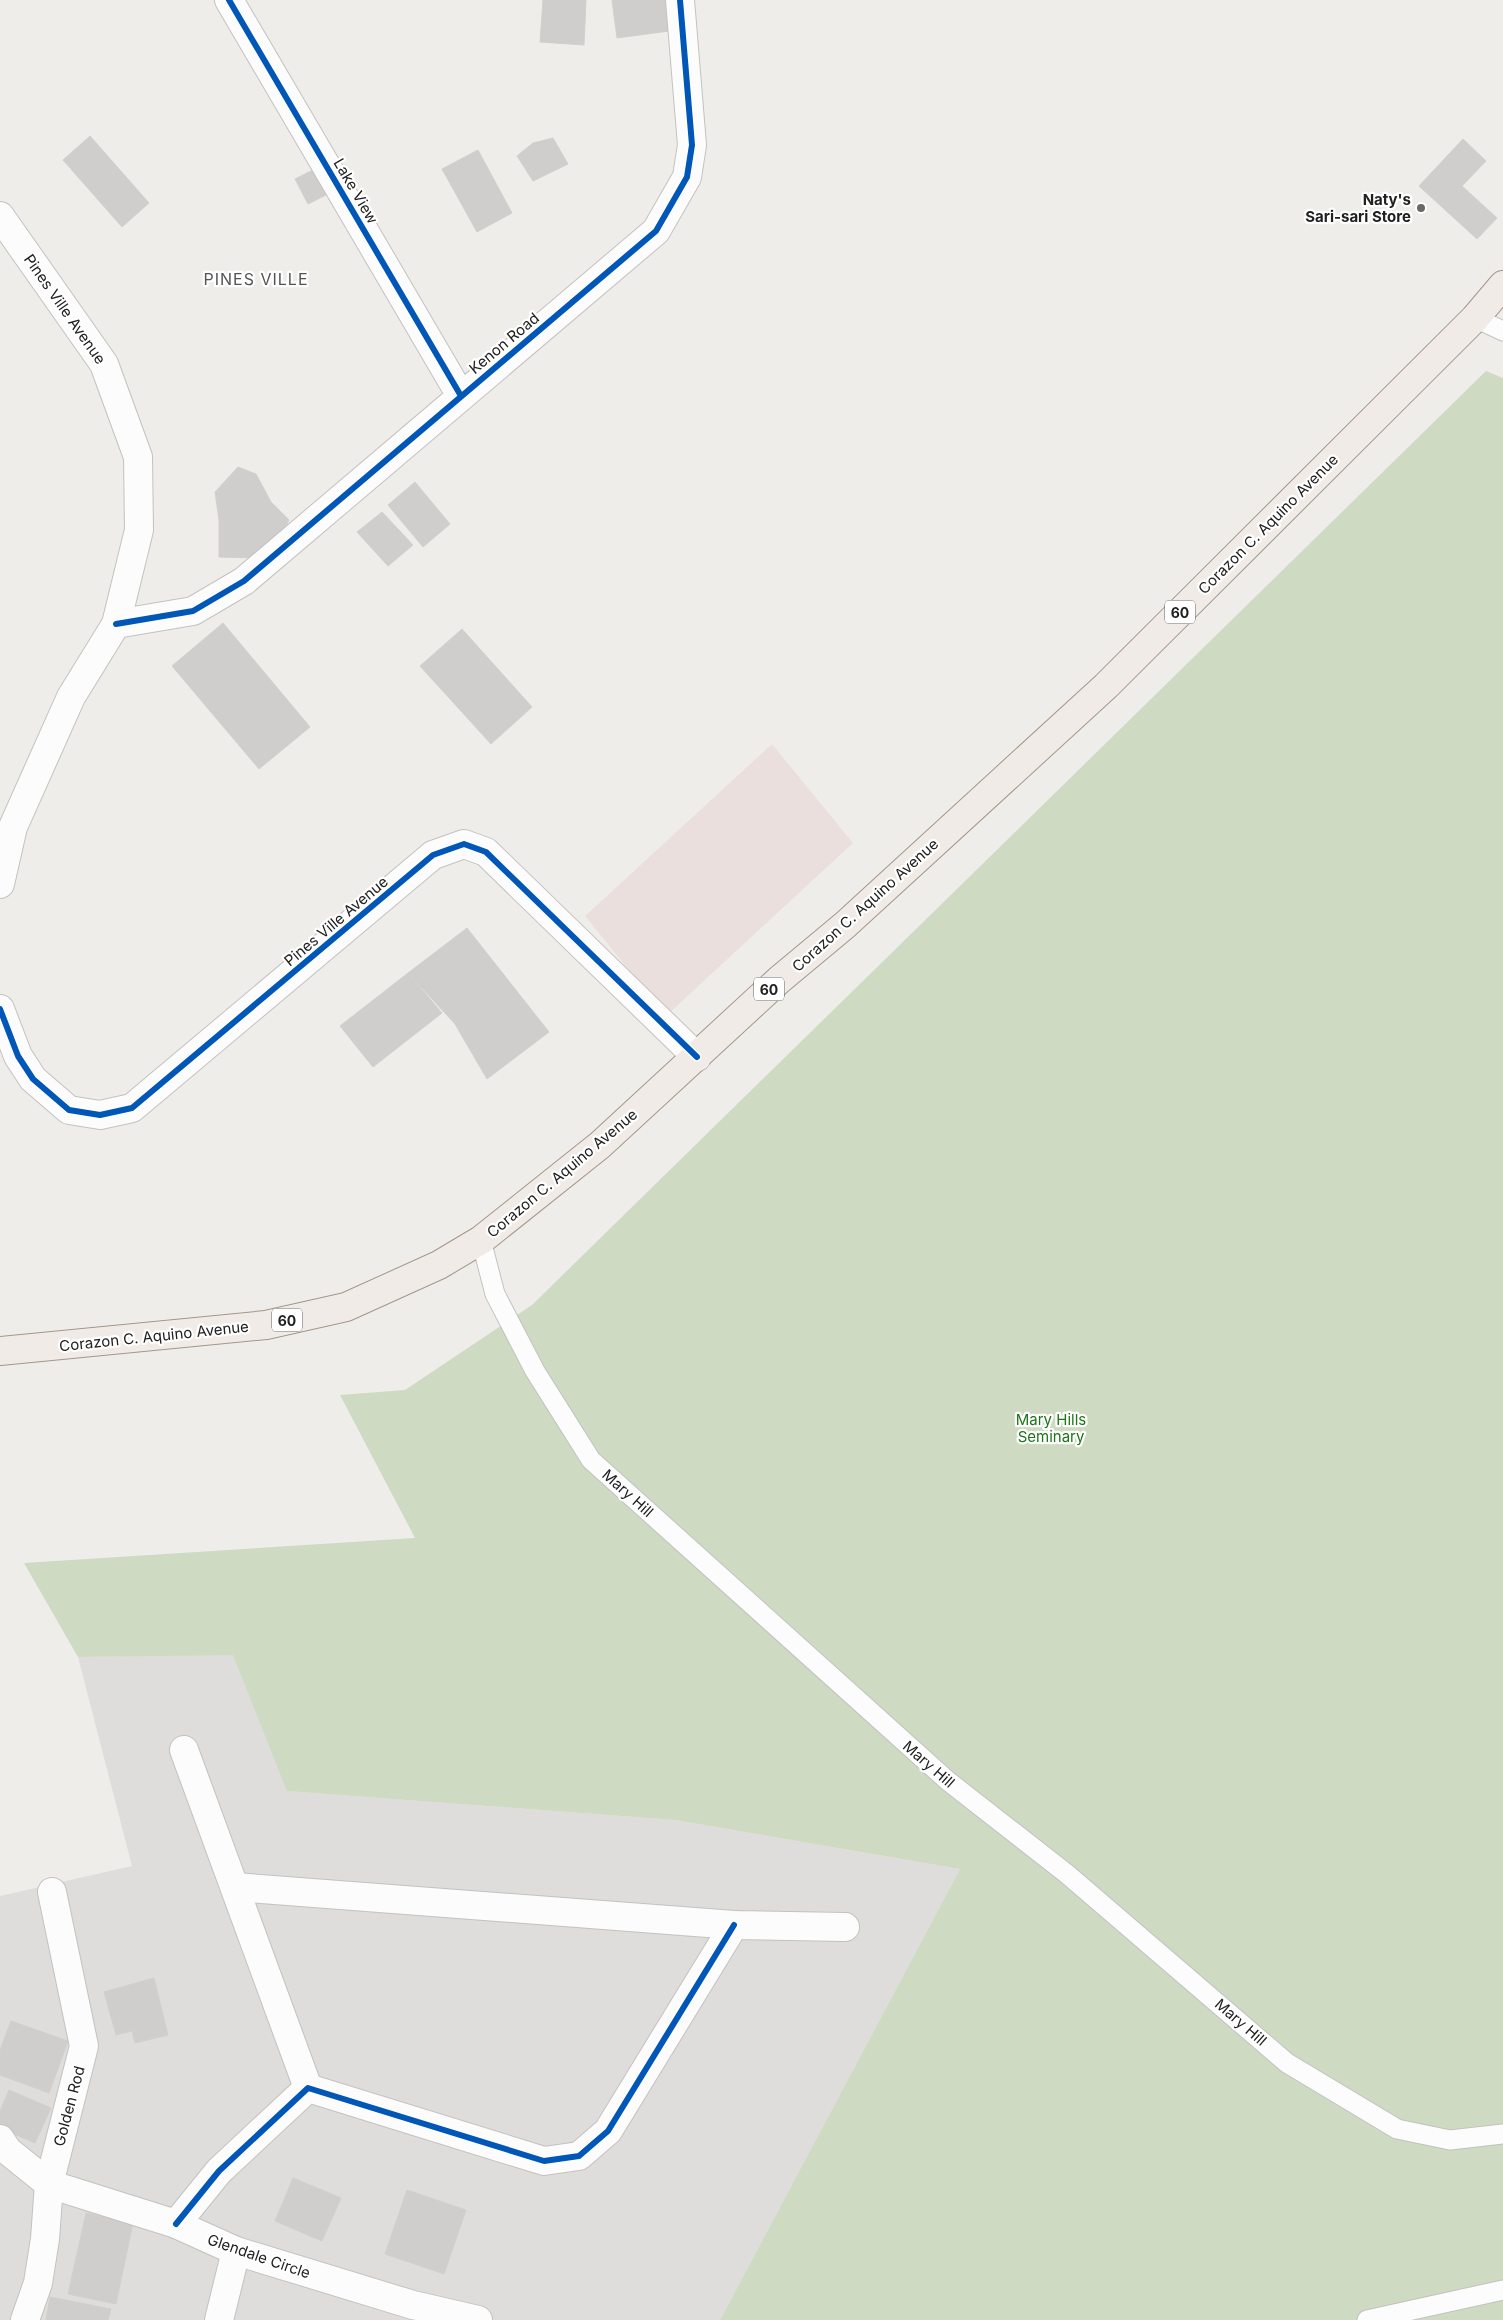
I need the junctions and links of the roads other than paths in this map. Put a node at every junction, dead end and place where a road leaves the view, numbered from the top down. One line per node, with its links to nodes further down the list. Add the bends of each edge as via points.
1 (229, 0): 7 (street, Lake View)
2 (680, 0): 7 (street, Kenon Road, via 692,144 687,177 656,231)
3 (0, 216): 8 (street, Pines Ville Avenue, via 104,364 138,457 139,530)
4 (1503, 286): 5 (main road, Corazon C. Aquino Avenue / 60)
5 (1475, 318): 6 (lane); 11 (main road, Corazon C. Aquino Avenue / 60, via 1106,686)
6 (1503, 331)
7 (461, 396): 8 (street, Kenon Road, via 244,581 193,611)
8 (116, 624): 9 (street, Pines Ville Avenue, via 71,697 13,827)
9 (0, 884)
10 (0, 1009): 11 (street, Pines Ville Avenue, via 18,1056 33,1079 69,1110 100,1115 132,1108 433,856 464,844 486,852)
11 (697, 1057): 12 (main road, Corazon C. Aquino Avenue / 60, via 600,1145)
12 (481, 1240): 13 (main road, Corazon C. Aquino Avenue / 60, via 440,1265 346,1307 266,1325); 20 (lane, Mary Hill, via 495,1294 535,1371 591,1460 948,1781 1067,1874 1288,2063 1397,2129 1450,2140)
13 (0, 1351)
14 (184, 1750): 15 (street)
15 (235, 1887): 17 (street); 19 (street)
16 (52, 1892): 22 (street, Golden Rod, via 84,2046)
17 (734, 1925): 18 (street); 19 (street, via 608,2131 579,2156 544,2161)
18 (845, 1927)
19 (308, 2088): 23 (street, via 219,2171)
20 (1503, 2134)
21 (0, 2139): 22 (street, Glendale Circle, via 8,2151)
22 (49, 2184): 23 (street, Glendale Circle); 27 (street, Golden Rod, via 38,2283)
23 (176, 2224): 24 (street, Glendale Circle)
24 (236, 2251): 26 (street, Glendale Circle); 28 (street)
25 (1503, 2290): 30 (lane)
26 (411, 2312): 29 (street, Glendale Circle)
27 (25, 2320)
28 (219, 2320)
29 (478, 2320)
30 (1367, 2320)

